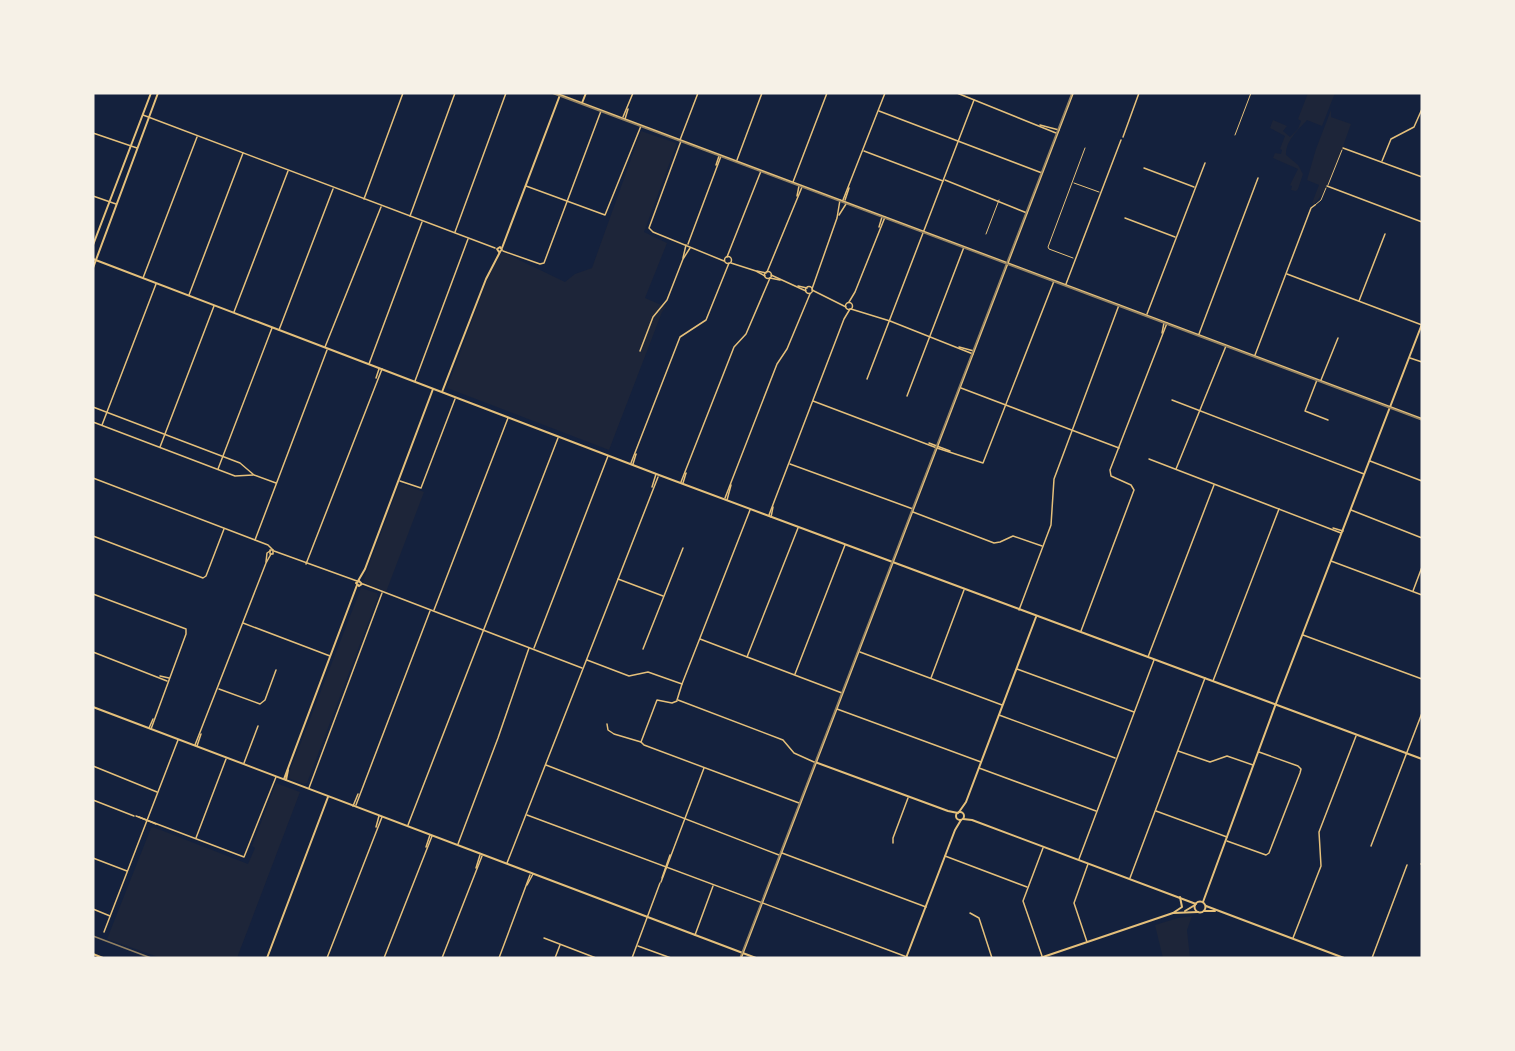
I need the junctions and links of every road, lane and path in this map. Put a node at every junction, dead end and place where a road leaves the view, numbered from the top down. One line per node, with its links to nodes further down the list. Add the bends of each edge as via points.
1 (151, 93): 23 (main road)
2 (158, 93): 24 (main road)
3 (403, 93): 61 (street)
4 (455, 93): 70 (street)
5 (506, 93): 79 (street)
6 (555, 93): 17 (main road)
7 (586, 93): 19 (main road)
8 (633, 93): 25 (street)
9 (698, 93): 32 (street)
10 (762, 93): 42 (street)
11 (827, 93): 52 (street)
12 (885, 93): 22 (street)
13 (957, 93): 18 (street)
14 (1073, 93): 27 (main road)
15 (1139, 93): 31 (street)
16 (1251, 93): 29 (lane)
17 (560, 95): 19 (main road); 55 (main road)
18 (974, 100): 27 (street); 34 (street)
19 (582, 103): 21 (main road)
20 (1422, 109): 43 (street, via 1418,124 1392,138)
21 (602, 110): 25 (main road); 63 (street)
22 (879, 111): 34 (street); 39 (street)
23 (142, 115): 24 (street); 35 (main road)
24 (149, 118): 30 (street); 36 (main road)
25 (624, 119): 26 (main road)
26 (642, 125): 32 (main road); 63 (street, via 605,215)
27 (1058, 132): 48 (main road)
28 (93, 133): 35 (street)
29 (1235, 135)
30 (197, 136): 40 (street); 100 (street)
31 (1122, 137)
32 (681, 140): 41 (main road); 85 (street, via 649,227)
33 (1121, 140): 59 (street)
34 (959, 141): 48 (street); 51 (street)
35 (131, 146): 36 (street); 65 (main road)
36 (138, 148): 66 (main road)
37 (1086, 148): 53 (lane)
38 (1343, 148): 43 (street); 56 (lane)
39 (863, 151): 51 (street); 64 (street)
40 (243, 153): 47 (street); 111 (street)
41 (720, 155): 42 (main road); 85 (street)
42 (737, 161): 46 (main road)
43 (1382, 162): 49 (street)
44 (1205, 163): 58 (street)
45 (1144, 168): 58 (street)
46 (761, 170): 52 (main road); 89 (street)
47 (288, 171): 57 (street); 122 (street)
48 (1043, 172): 69 (main road)
49 (1422, 177)
50 (1258, 178): 130 (street)
51 (944, 181): 62 (street); 78 (street)
52 (793, 182): 54 (main road)
53 (1072, 182): 59 (lane); 90 (lane, via 1048,247)
54 (802, 185): 64 (main road); 97 (street)
55 (525, 186): 63 (street); 87 (main road)
56 (1327, 186): 67 (lane); 75 (street)
57 (333, 188): 61 (street); 129 (street)
58 (1195, 188): 82 (street)
59 (1101, 193): 90 (street)
60 (93, 196): 65 (street)
61 (364, 199): 68 (street)
62 (999, 200): 69 (street); 80 (lane)
63 (567, 201): 87 (street, via 542,264)
64 (844, 201): 71 (main road); 72 (street); 72 (street)
65 (109, 202): 66 (street); 76 (main road)
66 (116, 204): 77 (main road)
67 (1315, 205): 98 (street)
68 (382, 206): 70 (street); 134 (street)
69 (1028, 211): 93 (main road)
70 (410, 216): 74 (street)
71 (884, 216): 78 (main road); 110 (street)
72 (837, 218): 99 (street)
73 (1125, 218): 82 (street)
74 (423, 221): 79 (street); 140 (street)
75 (1422, 222)
76 (100, 228): 77 (main road); 84 (main road)
77 (107, 230): 91 (main road)
78 (924, 231): 86 (main road); 125 (street)
79 (455, 233): 83 (street)
80 (986, 234)
81 (1385, 234): 113 (street)
82 (1176, 237): 123 (street)
83 (468, 238): 87 (street); 145 (street)
84 (93, 245)
85 (688, 245): 88 (street); 135 (street, via 668,300 653,317)
86 (965, 246): 93 (main road); 131 (street)
87 (500, 250): 148 (main road)
88 (717, 256): 89 (street); 92 (street)
89 (728, 258): 92 (street); 92 (street); 94 (street)
90 (1076, 259): 105 (street)
91 (94, 260): 95 (main road); 100 (main road)
92 (727, 262): 94 (street); 174 (street, via 706,320 680,337)
93 (1008, 262): 103 (main road); 136 (main road)
94 (739, 264): 96 (street)
95 (93, 268)
96 (756, 271): 97 (street); 101 (street)
97 (769, 273): 101 (street); 101 (street); 102 (street)
98 (1286, 273): 113 (street); 137 (street)
99 (815, 276): 107 (street); 108 (street)
100 (143, 278): 104 (main road)
101 (768, 278): 102 (street); 184 (street, via 746,334 732,350)
102 (781, 280): 106 (street)
103 (1054, 280): 105 (main road); 153 (street)
104 (156, 283): 111 (main road); 157 (street)
105 (1066, 285): 116 (main road)
106 (797, 286): 107 (street); 109 (street)
107 (808, 287): 108 (street); 109 (street)
108 (811, 291): 109 (street); 112 (street); 114 (street)
109 (806, 292): 114 (street)
110 (855, 292): 115 (street); 118 (street)
111 (189, 296): 117 (main road)
112 (837, 301): 115 (street); 119 (street)
113 (1359, 302): 127 (street)
114 (804, 303): 186 (street)
115 (848, 303): 118 (street); 119 (street)
116 (1119, 304): 123 (main road); 163 (street)
117 (214, 305): 122 (main road); 164 (street)
118 (852, 305): 120 (street); 121 (street)
119 (846, 307): 120 (street); 124 (street)
120 (851, 309): 121 (street); 124 (street)
121 (861, 310): 125 (street)
122 (234, 313): 128 (main road)
123 (1146, 315): 126 (main road)
124 (844, 319): 152 (street)
125 (890, 321): 131 (street); 142 (street)
126 (1166, 322): 130 (main road); 168 (street)
127 (1422, 325): 138 (main road)
128 (272, 328): 129 (main road); 170 (street)
129 (279, 330): 134 (main road)
130 (1199, 334): 133 (main road)
131 (930, 336): 136 (street); 149 (street)
132 (1338, 339): 144 (street)
133 (1225, 345): 137 (main road); 156 (street)
134 (326, 348): 140 (main road); 183 (street)
135 (640, 351)
136 (974, 352): 146 (main road)
137 (1254, 355): 143 (main road)
138 (1410, 357): 139 (street); 155 (main road)
139 (1422, 362)
140 (369, 364): 141 (main road)
141 (381, 369): 145 (main road); 204 (street)
142 (867, 379)
143 (1317, 379): 144 (main road); 160 (street, via 1305,411)
144 (1321, 381): 155 (main road)
145 (414, 382): 147 (main road)
146 (960, 388): 153 (street); 167 (main road)
147 (433, 389): 148 (main road); 181 (main road)
148 (442, 392): 150 (main road)
149 (907, 396)
150 (456, 398): 158 (main road); 181 (street, via 422,488)
151 (1172, 400): 156 (street)
152 (813, 401): 167 (street); 173 (street)
153 (1006, 405): 163 (street); 167 (street, via 983,463)
154 (93, 407): 157 (street)
155 (1390, 407): 159 (main road); 172 (main road)
156 (1200, 411): 176 (street); 177 (street)
157 (107, 412): 162 (street); 164 (street)
158 (508, 417): 165 (main road); 216 (street)
159 (1422, 419)
160 (1328, 420)
161 (93, 422): 162 (street)
162 (102, 425): 166 (street)
163 (1072, 431): 168 (street); 199 (street, via 1054,479 1051,525)
164 (165, 435): 166 (street); 170 (street)
165 (558, 437): 169 (main road); 219 (street)
166 (160, 447): 175 (street)
167 (937, 447): 190 (main road)
168 (1119, 448): 220 (street, via 1111,476 1134,490)
169 (608, 456): 174 (main road); 224 (street)
170 (223, 457): 175 (street); 179 (street, via 243,465)
171 (1149, 459): 176 (street)
172 (1370, 461): 177 (main road); 182 (street)
173 (789, 464): 190 (street); 191 (street)
174 (632, 465): 178 (main road)
175 (218, 469): 179 (street, via 239,477)
176 (1177, 470): 185 (street)
177 (1365, 473): 189 (main road)
178 (657, 474): 184 (main road); 206 (street)
179 (254, 475): 183 (street)
180 (93, 478): 193 (street)
181 (398, 481): 207 (main road)
182 (1422, 481)
183 (276, 483): 197 (street)
184 (682, 484): 186 (main road)
185 (1214, 484): 187 (street); 230 (street)
186 (726, 500): 188 (main road)
187 (1279, 508): 194 (street); 241 (street)
188 (750, 509): 191 (main road); 222 (street)
189 (1351, 510): 194 (main road); 196 (street)
190 (913, 511): 199 (street, via 994,543 1013,536); 203 (main road)
191 (770, 516): 192 (main road)
192 (798, 527): 198 (main road); 229 (street)
193 (224, 529): 195 (street, via 204,578); 197 (street)
194 (1342, 532): 202 (main road)
195 (93, 536)
196 (1422, 537)
197 (255, 540): 201 (street)
198 (845, 545): 203 (main road); 236 (street)
199 (1043, 546): 215 (street)
200 (682, 548): 213 (street)
201 (272, 552): 204 (street); 218 (street)
202 (1331, 561): 210 (street); 221 (main road)
203 (892, 562): 208 (main road); 226 (main road)
204 (306, 564): 207 (street)
205 (1422, 567): 210 (street)
206 (618, 579): 213 (street); 231 (street)
207 (359, 584): 209 (street); 228 (main road)
208 (964, 589): 215 (main road); 237 (street)
209 (382, 592): 214 (street); 276 (street)
210 (1412, 592): 212 (street)
211 (93, 594): 240 (street, via 186,630)
212 (1422, 595)
213 (663, 597): 225 (street)
214 (430, 610): 216 (street); 283 (street)
215 (1019, 610): 217 (main road)
216 (434, 611): 219 (street)
217 (1036, 616): 220 (main road); 234 (main road)
218 (243, 623): 228 (street); 243 (street)
219 (484, 630): 223 (street); 296 (street)
220 (1080, 632): 230 (main road)
221 (1303, 635): 239 (street); 247 (main road)
222 (700, 639): 229 (street); 242 (street)
223 (530, 648): 224 (street); 302 (street)
224 (533, 649): 233 (street)
225 (643, 649)
226 (858, 651): 237 (street); 244 (main road)
227 (93, 652): 240 (street)
228 (331, 657): 275 (main road)
229 (747, 657): 236 (street)
230 (1148, 657): 232 (main road)
231 (586, 660): 233 (street); 242 (street, via 629,676 648,672)
232 (1154, 660): 238 (main road); 250 (street)
233 (583, 668): 269 (street)
234 (1016, 669): 246 (main road); 250 (street)
235 (276, 670): 243 (street, via 260,704)
236 (795, 675): 244 (street)
237 (931, 678): 246 (street)
238 (1205, 678): 241 (main road); 260 (street)
239 (1422, 679)
240 (168, 680): 255 (street)
241 (1213, 681): 247 (main road)
242 (682, 684): 245 (street)
243 (218, 689): 259 (street)
244 (842, 693): 249 (main road)
245 (677, 700): 258 (street, via 656,701); 266 (street, via 783,740 794,753)
246 (1002, 705): 252 (main road)
247 (1276, 705): 256 (main road); 261 (main road)
248 (93, 707): 255 (main road)
249 (836, 709): 266 (main road); 267 (street)
250 (1135, 712): 264 (street)
251 (1422, 713): 262 (street)
252 (999, 715): 264 (street); 267 (main road)
253 (607, 724): 258 (street, via 611,733)
254 (258, 726): 268 (street)
255 (150, 729): 257 (main road)
256 (1356, 735): 262 (main road); 337 (street, via 1319,832 1321,866)
257 (178, 740): 259 (main road); 277 (street)
258 (641, 742): 272 (street)
259 (196, 746): 263 (main road)
260 (1178, 751): 270 (street, via 1207,762 1227,756); 284 (street)
261 (1259, 751): 270 (main road); 300 (street, via 1299,766 1300,773 1269,853)
262 (1407, 753): 265 (main road); 303 (street)
263 (226, 758): 268 (main road); 299 (street)
264 (1116, 759): 287 (street)
265 (1422, 759)
266 (815, 762): 279 (main road); 282 (main road)
267 (981, 762): 273 (main road)
268 (243, 764): 274 (main road)
269 (546, 765): 289 (street); 292 (street)
270 (1254, 765): 300 (main road)
271 (93, 766): 277 (street)
272 (704, 768): 282 (street); 292 (street)
273 (979, 768): 281 (main road); 287 (street)
274 (276, 777): 275 (main road); 299 (street, via 245,856)
275 (284, 780): 276 (main road)
276 (307, 789): 278 (main road)
277 (158, 793): 295 (street)
278 (328, 797): 283 (main road); 345 (main road)
279 (908, 797): 285 (main road); 301 (street)
280 (93, 800): 295 (street)
281 (966, 802): 286 (main road); 288 (main road)
282 (799, 804): 305 (main road)
283 (354, 807): 290 (main road)
284 (1155, 810): 300 (street); 316 (street)
285 (948, 812): 286 (main road); 291 (main road)
286 (959, 812): 288 (main road); 291 (main road)
287 (1097, 812): 309 (street)
288 (964, 814): 293 (main road); 294 (main road)
289 (526, 815): 310 (street); 313 (street)
290 (381, 817): 296 (main road); 346 (street)
291 (957, 818): 293 (main road); 297 (main road)
292 (685, 819): 305 (street); 313 (street)
293 (962, 820): 294 (main road); 297 (main road)
294 (972, 820): 304 (main road)
295 (147, 821): 299 (street); 314 (street)
296 (407, 827): 298 (main road)
297 (955, 830): 307 (main road)
298 (431, 836): 302 (main road); 347 (street)
299 (195, 839)
300 (1226, 839): 320 (main road)
301 (893, 843)
302 (457, 846): 306 (main road)
303 (1371, 846)
304 (1043, 847): 309 (main road); 318 (street)
305 (780, 854): 321 (main road); 324 (street)
306 (481, 855): 310 (main road); 348 (street)
307 (945, 856): 318 (street); 324 (main road)
308 (93, 858): 314 (street)
309 (1079, 860): 311 (main road)
310 (507, 864): 315 (main road)
311 (1089, 864): 316 (main road); 338 (street, via 1074,903)
312 (1407, 865): 359 (street)
313 (666, 867): 317 (street); 333 (street)
314 (128, 872): 332 (street)
315 (532, 874): 333 (main road); 349 (street)
316 (1130, 879): 319 (main road)
317 (714, 885): 321 (street); 335 (street)
318 (1028, 887): 357 (street, via 1023,901)
319 (1180, 897): 322 (main road); 331 (main road, via 1182,907)
320 (1203, 902): 322 (main road); 323 (main road)
321 (762, 903): 341 (main road); 343 (street)
322 (1196, 905): 328 (main road); 329 (main road)
323 (1206, 906): 326 (main road); 327 (main road)
324 (926, 907): 343 (main road)
325 (93, 909): 332 (street)
326 (1204, 911): 327 (main road); 329 (main road)
327 (1217, 911): 337 (main road)
328 (1182, 912): 329 (main road); 331 (main road)
329 (1198, 912)
330 (970, 913): 356 (street, via 979,918)
331 (1173, 913): 338 (main road)
332 (111, 916): 334 (street)
333 (647, 917): 335 (main road); 340 (street)
334 (104, 932)
335 (695, 935): 341 (main road)
336 (544, 938): 339 (street)
337 (1293, 939): 358 (main road)
338 (1087, 942): 357 (main road)
339 (560, 945): 350 (street); 351 (street)
340 (637, 945): 352 (street); 353 (street)
341 (743, 953): 354 (main road); 355 (main road)
342 (93, 954): 344 (main road)
343 (907, 957)
344 (103, 958)
345 (267, 958)
346 (327, 958)
347 (384, 958)
348 (442, 958)
349 (499, 958)
350 (555, 958)
351 (596, 958)
352 (632, 958)
353 (671, 958)
354 (741, 958)
355 (756, 958)
356 (992, 958)
357 (1041, 958)
358 (1344, 958)
359 (1371, 958)

